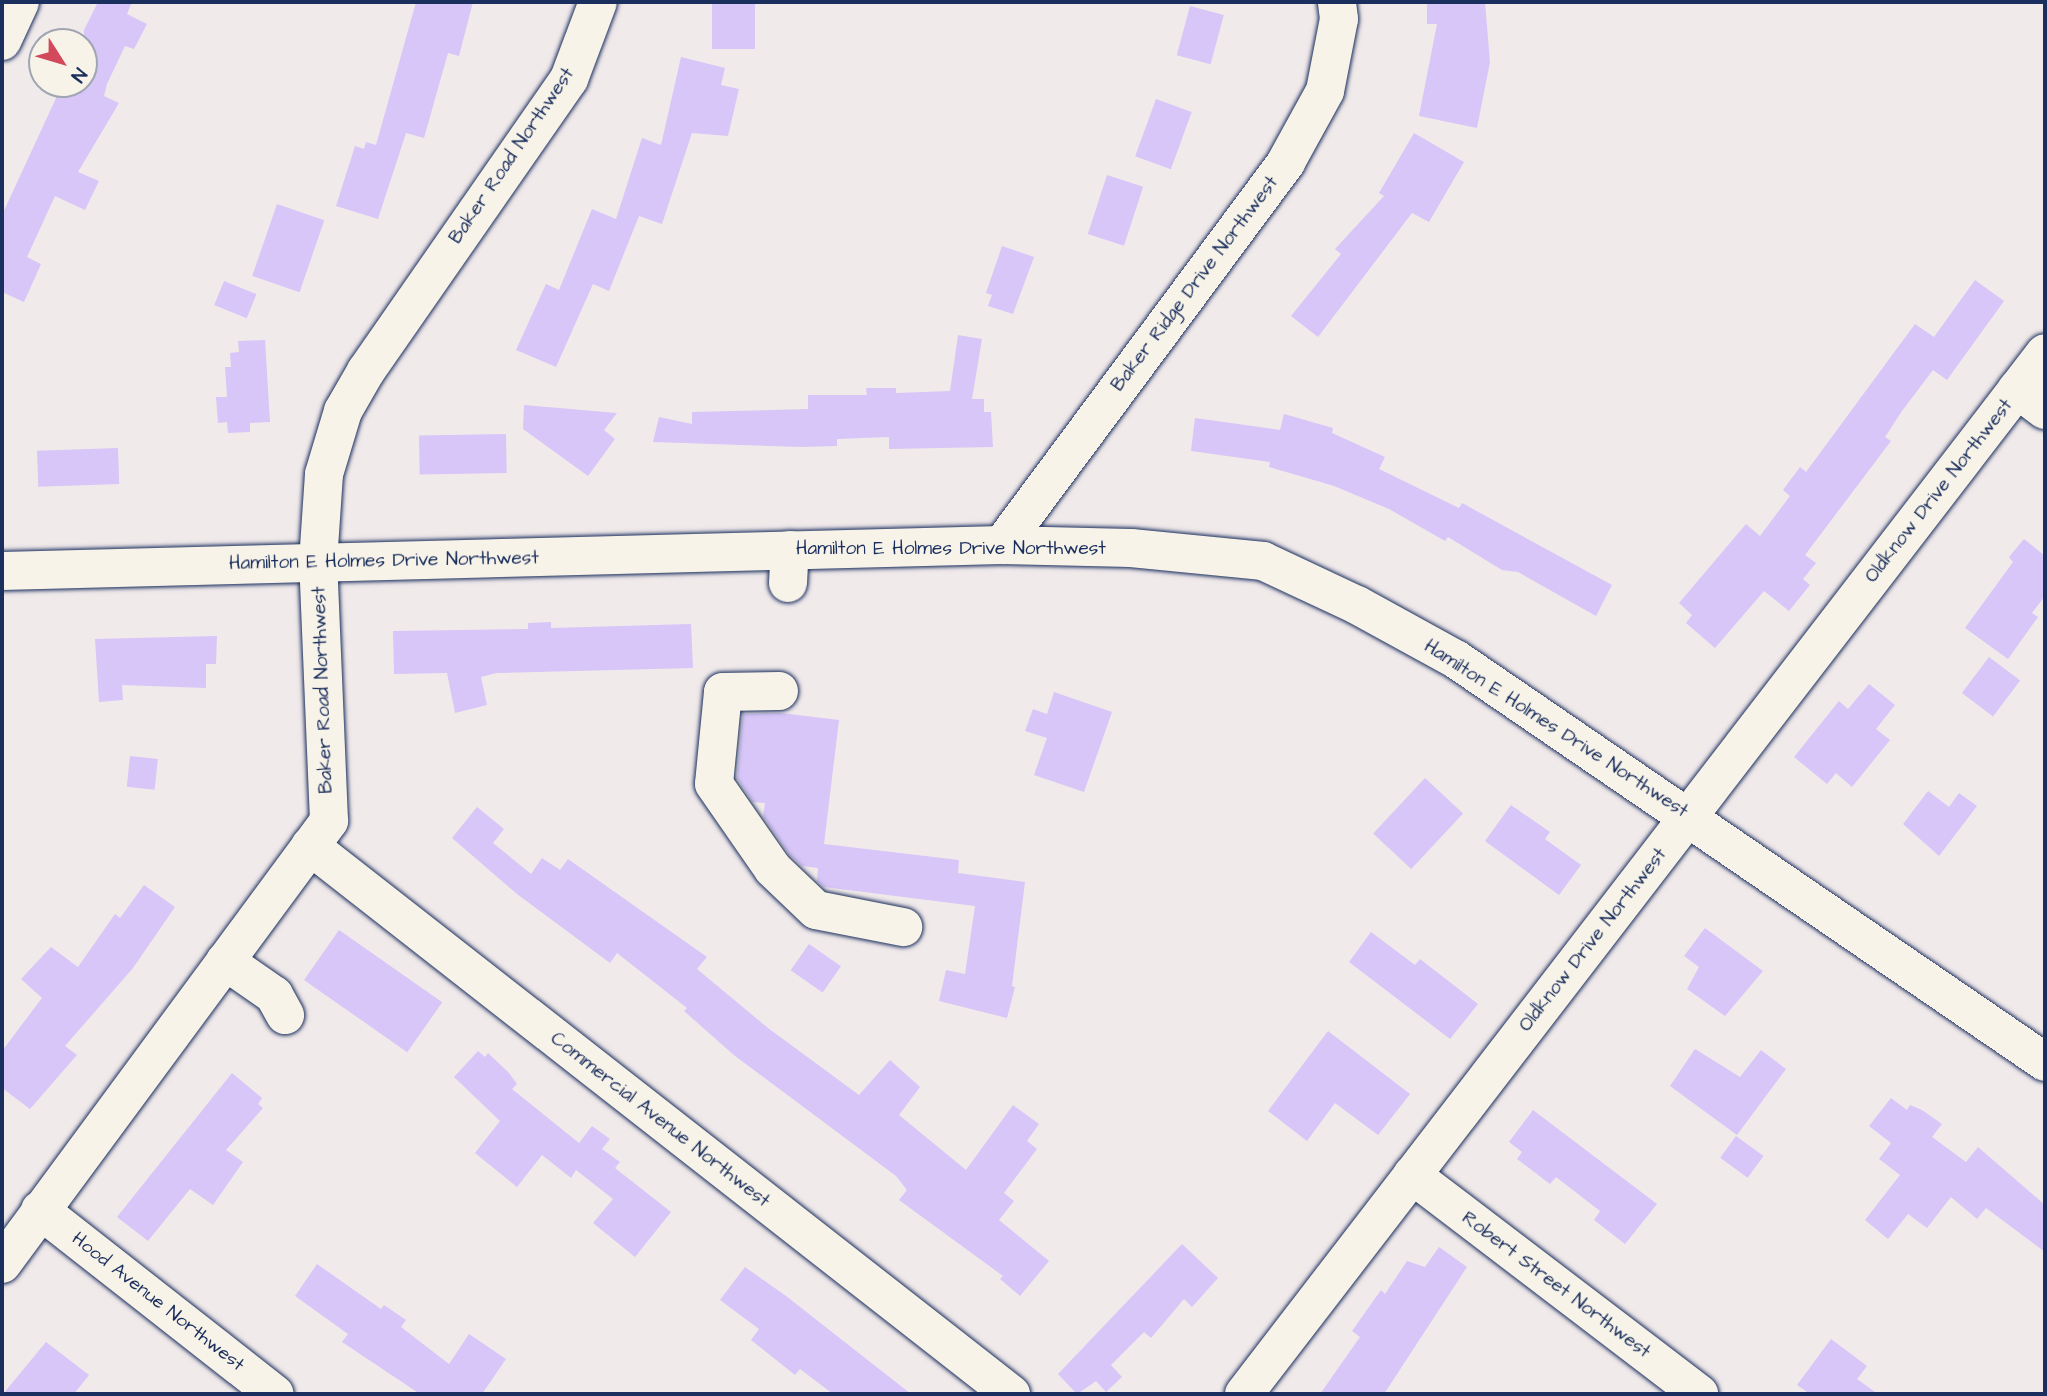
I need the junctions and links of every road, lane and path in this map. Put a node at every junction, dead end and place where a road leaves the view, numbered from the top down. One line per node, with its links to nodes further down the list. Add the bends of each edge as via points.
1 (20, 2): 4 (street)
2 (598, 2): 8 (street, Baker Road Northwest, via 569,79 366,370 343,411 324,474)
3 (1337, 2): 7 (street, Baker Ridge Drive Northwest, via 1339,19 1325,90 1286,162)
4 (2, 41)
5 (2045, 353): 6 (street, Oldknow Drive Northwest)
6 (2031, 400): 11 (street, Oldknow Drive Northwest)
7 (1002, 545): 8 (street, Hamilton E Holmes Drive Northwest, via 789,566); 11 (street, Hamilton E Holmes Drive Northwest, via 1131,548 1263,562 1357,605 1458,660)
8 (318, 562): 9 (street, Hamilton E Holmes Drive Northwest); 12 (street, Baker Road Northwest, via 328,821)
9 (2, 571)
10 (779, 691): 13 (street, via 723,692 714,784 773,869 816,910)
11 (1689, 816): 16 (street, Hamilton E Holmes Drive Northwest); 17 (street, Oldknow Drive Northwest)
12 (310, 846): 14 (street, Baker Road Northwest); 21 (street, Commercial Avenue Northwest)
13 (903, 927)
14 (225, 961): 15 (street, via 274,995); 18 (street, Baker Road Northwest)
15 (285, 1015)
16 (2045, 1062)
17 (1412, 1175): 22 (street, Oldknow Drive Northwest); 23 (street, Robert Street Northwest)
18 (40, 1210): 19 (street, Baker Road Northwest); 20 (street, Hood Avenue Northwest)
19 (2, 1264)
20 (275, 1394)
21 (1011, 1394)
22 (1244, 1394)
23 (1699, 1394)

